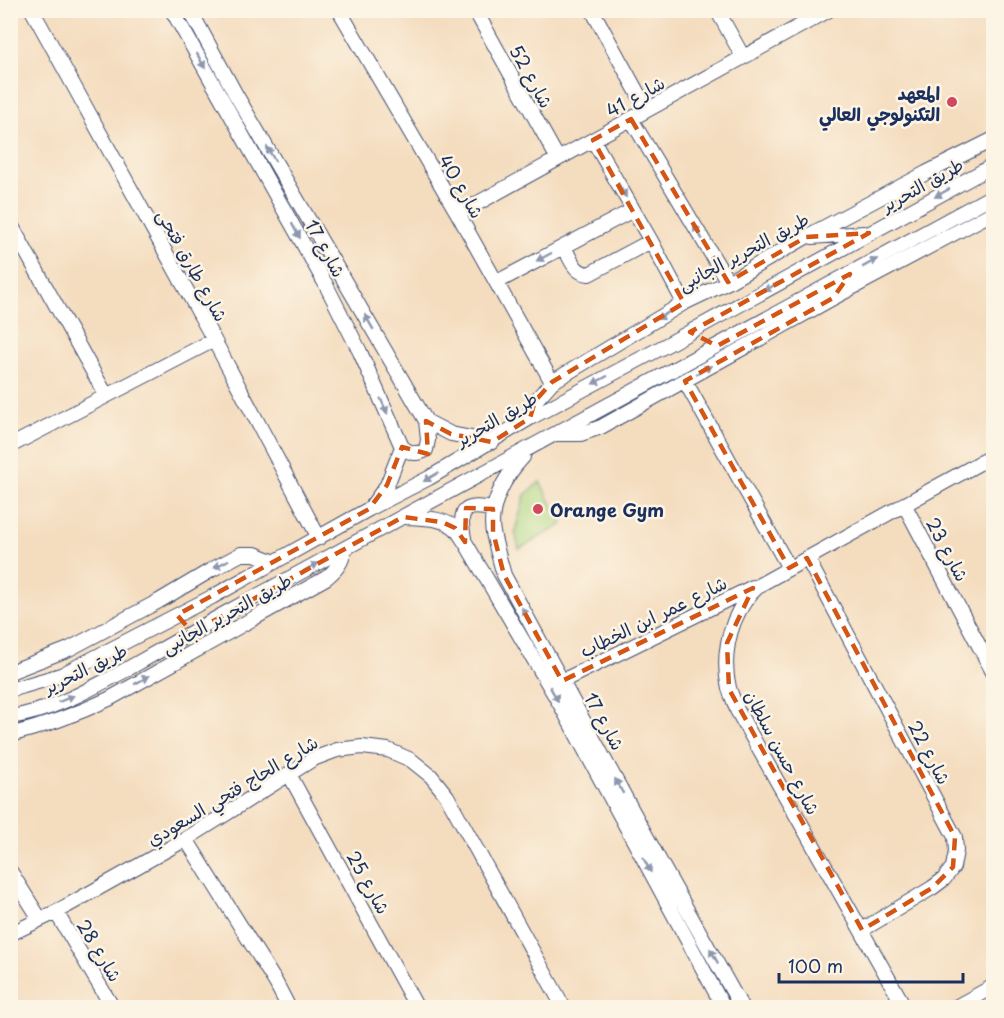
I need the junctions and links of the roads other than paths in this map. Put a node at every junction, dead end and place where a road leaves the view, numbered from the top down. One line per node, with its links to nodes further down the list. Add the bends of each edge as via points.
1 (32, 10): 31 (street, شارع طارق فتحى)
2 (172, 10): 43 (street, شارع 17, one-way to 43, via 325,283)
3 (190, 10): 39 (street, شارع 17, one-way to 3)
4 (339, 10): 19 (street, شارع 40)
5 (475, 10): 14 (street, شارع 52)
6 (592, 10): 10 (street)
7 (717, 10): 9 (street)
8 (829, 10): 9 (street, شارع 41)
9 (743, 57): 10 (street, شارع 41)
10 (647, 110): 11 (street, شارع 41)
11 (631, 119): 13 (street, شارع 41); 27 (street, one-way to 11)
12 (993, 139): 22 (street, طريق التحرير الجانبى)
13 (592, 140): 14 (street, شارع 41); 17 (street, one-way to 17)
14 (558, 159): 19 (street, شارع 41)
15 (993, 165): 21 (street, طريق التحرير, one-way to 21)
16 (993, 195): 25 (street, طريق التحرير, one-way to 16)
17 (633, 210): 23 (street); 24 (street)
18 (993, 212): 28 (street)
19 (458, 214): 26 (street, شارع 40)
20 (10, 223): 37 (street)
21 (870, 233): 22 (street); 30 (street, طريق التحرير, one-way to 30)
22 (806, 237): 27 (street, طريق التحرير الجانبى)
23 (651, 241): 24 (street, via 590,274 576,270); 29 (street)
24 (564, 246): 26 (street, one-way to 26)
25 (849, 274): 28 (street); 32 (street, طريق التحرير)
26 (496, 282): 35 (street, شارع 40)
27 (728, 282): 29 (street, طريق التحرير الجانبى)
28 (833, 298): 36 (street, one-way to 28)
29 (684, 303): 35 (street, طريق التحرير الجانبى, one-way to 35)
30 (699, 327): 32 (street, via 708,341); 33 (street, طريق التحرير)
31 (214, 340): 37 (street); 50 (street, شارع طارق فتحى)
32 (718, 345): 34 (street, طريق التحرير)
33 (659, 349): 34 (street, via 672,353); 38 (street, طريق التحرير, one-way to 38)
34 (676, 368): 40 (street, طريق التحرير)
35 (552, 381): 38 (street, طريق التحرير الجانبى, via 535,401)
36 (685, 381): 40 (street, via 601,427); 55 (street)
37 (106, 395): 42 (street)
38 (530, 418): 41 (street, طريق التحرير)
39 (426, 421): 41 (street, via 451,434); 43 (street, via 426,450 414,454)
40 (556, 434): 44 (street, طريق التحرير)
41 (492, 442): 47 (street, طريق التحرير, one-way to 47)
42 (11, 444)
43 (402, 447): 47 (street, via 387,485)
44 (531, 448): 48 (street, شارع 17, via 512,469); 49 (street, طريق التحرير)
45 (993, 455): 46 (street, شارع حسن سلطان)
46 (903, 504): 53 (street, شارع حسن سلطان); 62 (street, شارع 23)
47 (369, 509): 50 (street, طريق التحرير)
48 (493, 509): 51 (street, via 469,507 462,520); 63 (street, شارع 17, one-way to 48, via 504,575 493,532)
49 (403, 517): 51 (street, شارع 17, via 442,522 455,528); 52 (street, طريق التحرير)
50 (319, 538): 54 (street, طريق التحرير)
51 (465, 542): 79 (street, شارع 17, one-way to 79, via 560,704)
52 (344, 549): 58 (street, طريق التحرير, one-way to 52); 66 (street, طريق التحرير الجانبى, one-way to 52, via 85,711 316,584 336,569)
53 (807, 558): 55 (street, شارع حسن سلطان); 72 (street, شارع 22, via 955,837 957,852 944,879)
54 (275, 562): 57 (street, طريق التحرير); 61 (street, طريق التحرير الجانبى, one-way to 61, via 255,554 241,554 69,650)
55 (789, 568): 56 (street, شارع حسن سلطان)
56 (761, 584): 63 (street, شارع عمر ابن الخطاب); 72 (street, شارع حسن سلطان, via 734,621 726,666 729,689 737,710)
57 (212, 597): 58 (street, via 214,608); 59 (street, طريق التحرير)
58 (224, 614): 60 (street, طريق التحرير)
59 (177, 615): 60 (street, via 188,625); 64 (street, طريق التحرير, via 61,675)
60 (184, 637): 65 (street, طريق التحرير, one-way to 60, via 34,712 87,690)
61 (10, 672)
62 (993, 674)
63 (562, 681): 80 (street, شارع 17, one-way to 63)
64 (10, 690)
65 (10, 717)
66 (10, 735)
67 (289, 774): 68 (street, شارع الحاج فتحي السعودي); 77 (street, شارع 25); 78 (street, شارع الحاج فتحي السعودي, via 337,750 362,747 387,750 411,760 431,776 447,796)
68 (186, 839): 70 (street, شارع الحاج فتحي السعودي); 76 (street)
69 (10, 871): 71 (street)
70 (56, 912): 71 (street, شارع الحاج فتحي السعودي); 75 (street, شارع 28)
71 (40, 919): 73 (street, شارع الحاج فتحي السعودي)
72 (862, 930): 81 (street, شارع حسن سلطان)
73 (10, 933)
74 (993, 986): 82 (street)
75 (113, 1008)
76 (289, 1008)
77 (417, 1008)
78 (564, 1008)
79 (724, 1008)
80 (742, 1008)
81 (905, 1008)
82 (954, 1008)

